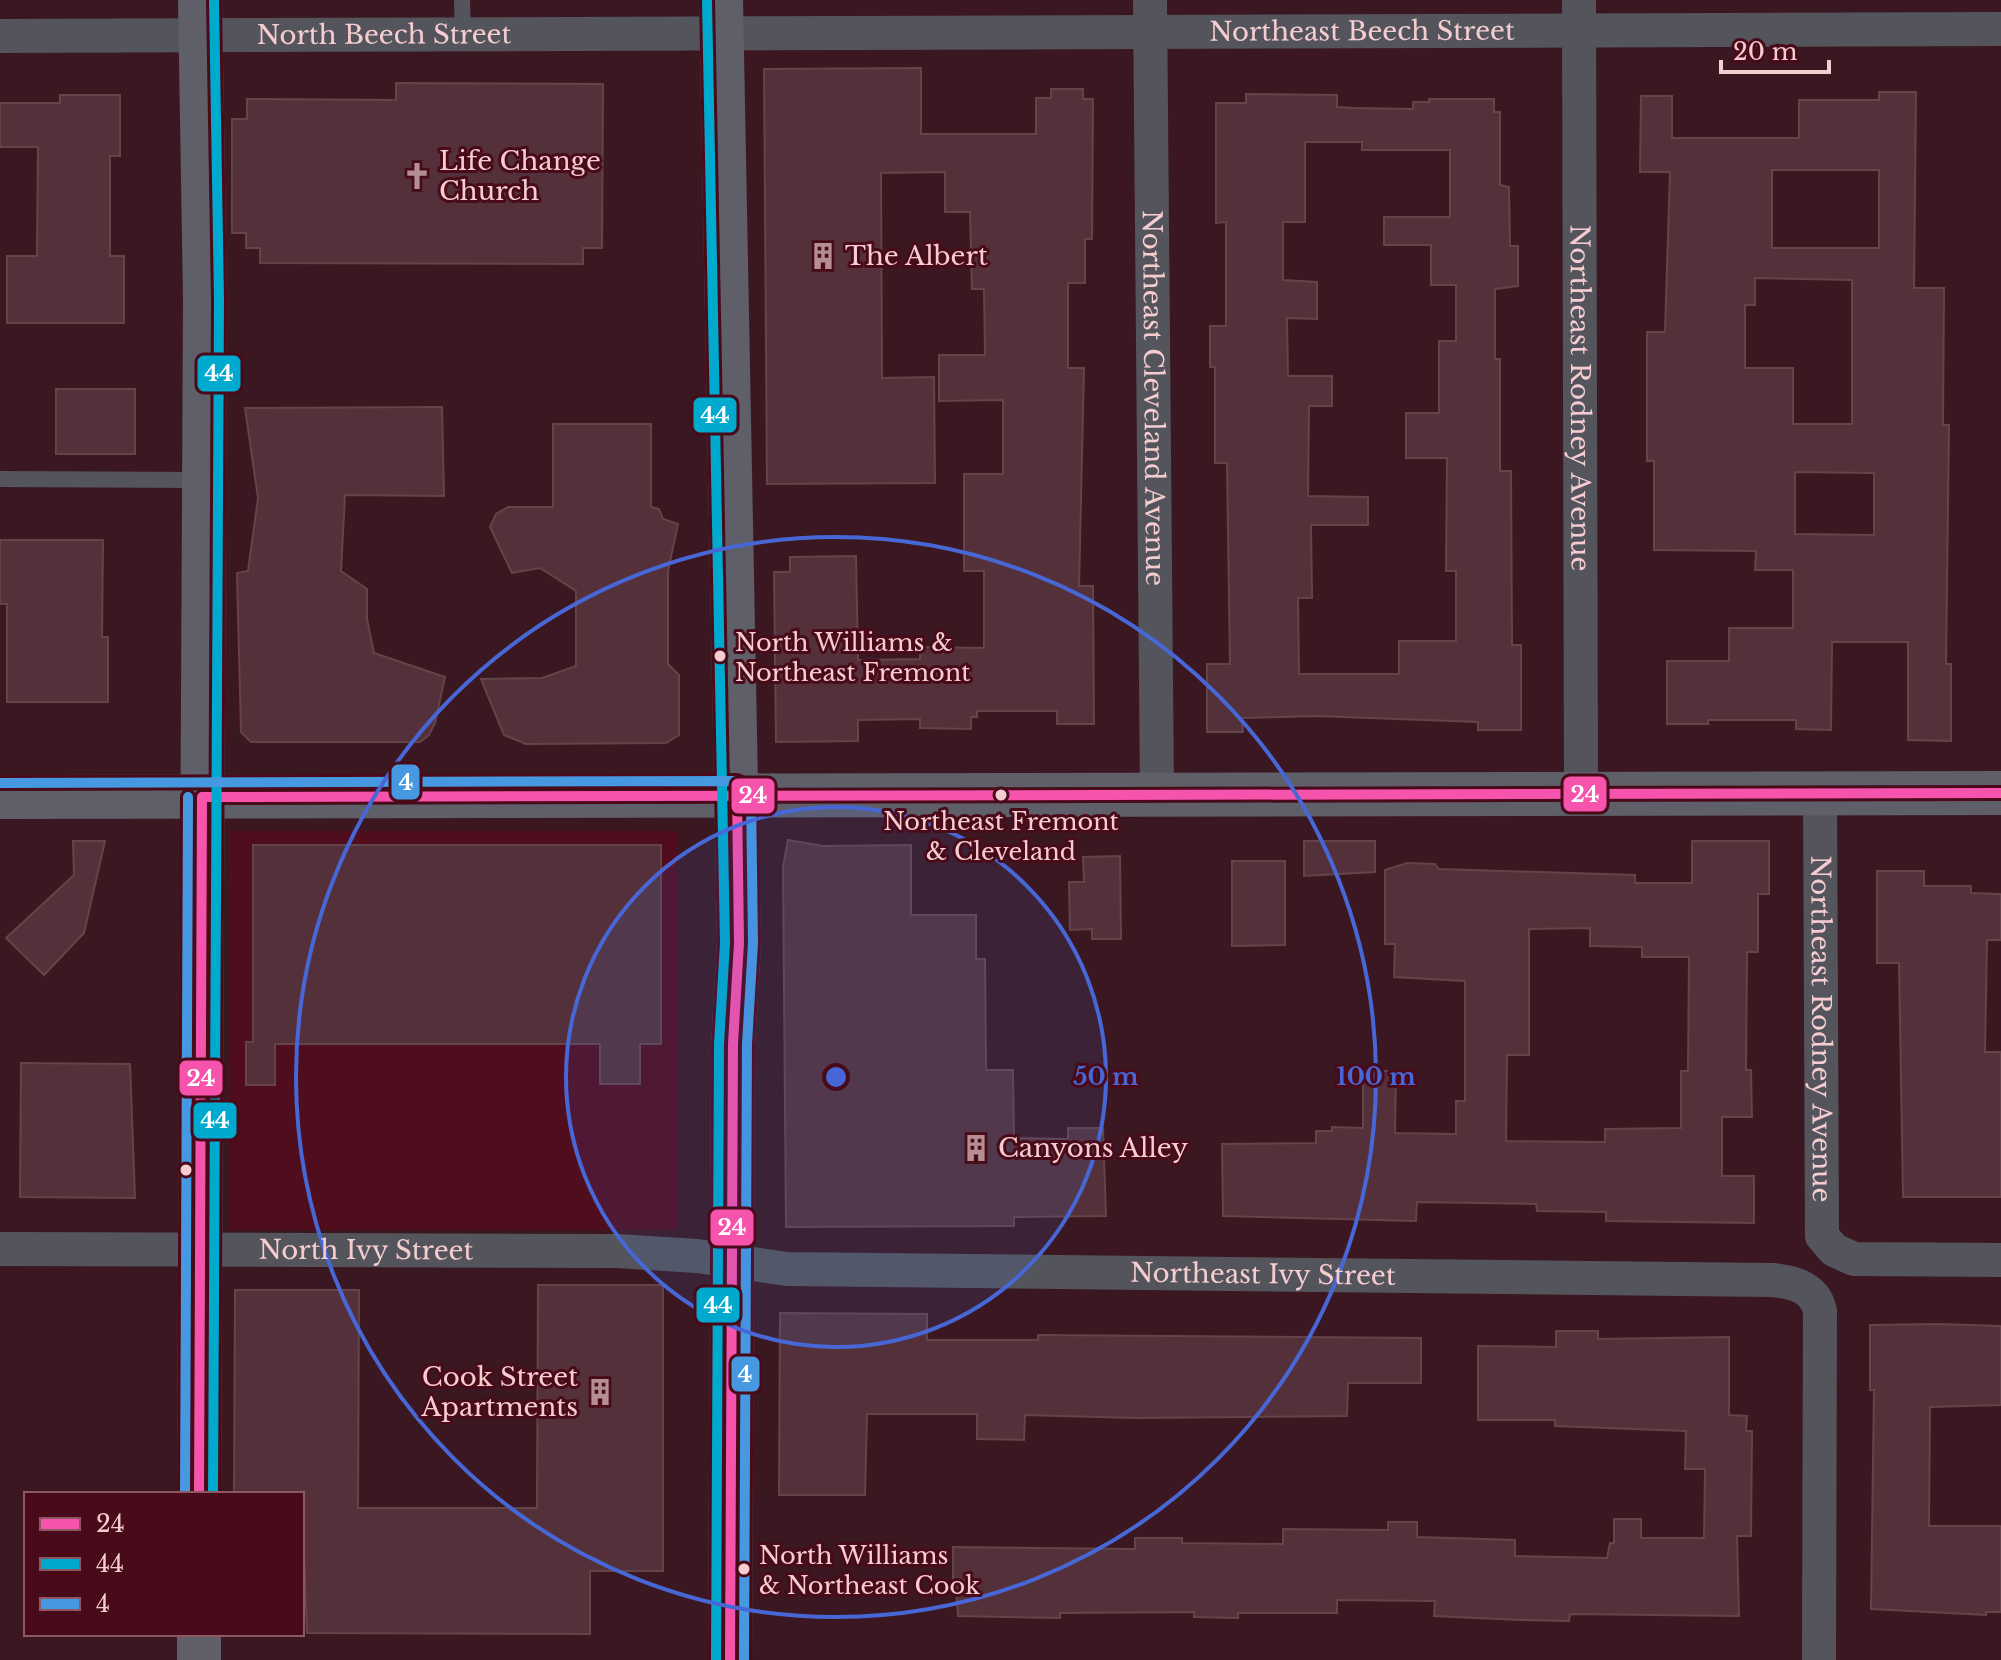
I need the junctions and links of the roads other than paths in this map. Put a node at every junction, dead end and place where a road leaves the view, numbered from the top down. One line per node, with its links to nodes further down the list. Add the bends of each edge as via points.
1 (462, 0): 7 (lane)
2 (721, 16): 3 (street, Northeast Beech Street); 7 (street, North Beech Street); 14 (main road)
3 (1150, 16): 4 (street, Northeast Beech Street); 15 (street, Northeast Cleveland Avenue)
4 (1579, 16): 6 (street, Northeast Beech Street); 13 (street, Northeast Rodney Avenue)
5 (200, 18): 7 (street, North Beech Street); 8 (street, North Beech Street); 10 (main road)
6 (2001, 29)
7 (463, 35)
8 (0, 36)
9 (0, 479): 10 (lane)
10 (202, 480): 17 (main road)
11 (1820, 793): 12 (main road); 13 (main road); 20 (street, Northeast Rodney Avenue, via 1820,1226 1827,1243 1844,1256)
12 (2001, 793)
13 (1581, 794): 15 (main road)
14 (737, 795): 15 (main road); 17 (main road); 21 (main road)
15 (1157, 795)
16 (0, 797): 17 (main road)
17 (202, 797): 19 (main road)
18 (0, 1249): 19 (street, North Ivy Street)
19 (201, 1250): 21 (street, North Ivy Street, via 617,1251); 22 (main road)
20 (2001, 1260)
21 (732, 1261): 25 (main road); 26 (street, Northeast Ivy Street, via 787,1269 1795,1283 1811,1293 1820,1311)
22 (199, 1492)
23 (199, 1636): 24 (main road)
24 (199, 1660)
25 (730, 1660)
26 (1819, 1660)

